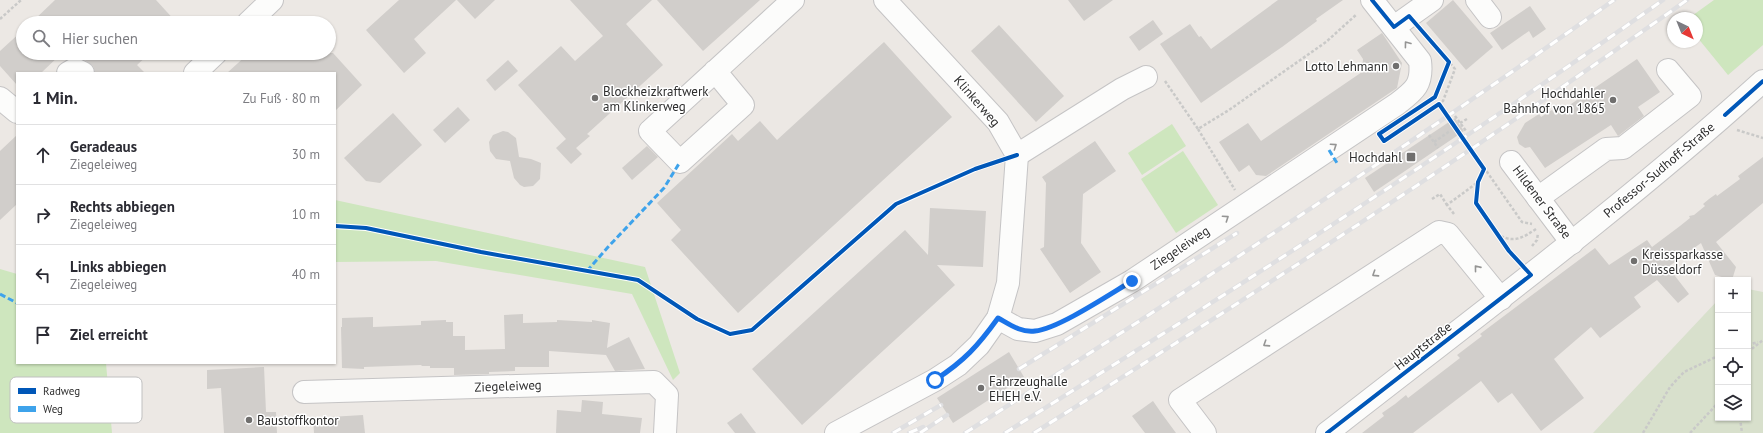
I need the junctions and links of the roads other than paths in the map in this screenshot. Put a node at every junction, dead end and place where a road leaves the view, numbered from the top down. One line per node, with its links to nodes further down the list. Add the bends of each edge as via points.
1 (272, 0): 6 (street)
2 (793, 0): 10 (street)
3 (885, 0): 18 (street, Klinkerweg, via 998,122)
4 (1432, 0): 7 (street)
5 (1373, 1): 7 (street)
6 (255, 16)
7 (1394, 26): 23 (street, Ziegeleiweg, one-way to 7, via 1018,329 1035,331 1057,324 1132,281 1391,108 1414,91 1422,72 1420,61)
8 (209, 60): 13 (street)
9 (1668, 70): 20 (street, via 1690,96 1623,148 1606,149)
10 (715, 71)
11 (70, 72): 12 (street, via 75,69)
12 (81, 72)
13 (196, 72)
14 (1146, 78): 18 (street, via 1122,89)
15 (1763, 81): 21 (street, Professor-Sudhoff-Straße)
16 (0, 98): 17 (street)
17 (16, 111)
18 (1017, 155): 23 (street, via 1008,283)
19 (1511, 162): 20 (street, Hildener Straße)
20 (1538, 198): 21 (street, Hildener Straße)
21 (1572, 243): 22 (street, Hauptstraße)
22 (1501, 299): 27 (street, one-way to 27, via 1448,234 1439,232 1180,400); 28 (street, Hauptstraße)
23 (998, 318): 26 (street, via 979,344 958,365)
24 (304, 392): 25 (street, Ziegeleiweg, via 654,382 667,395)
25 (665, 433)
26 (836, 433)
27 (1204, 433)
28 (1327, 433)

